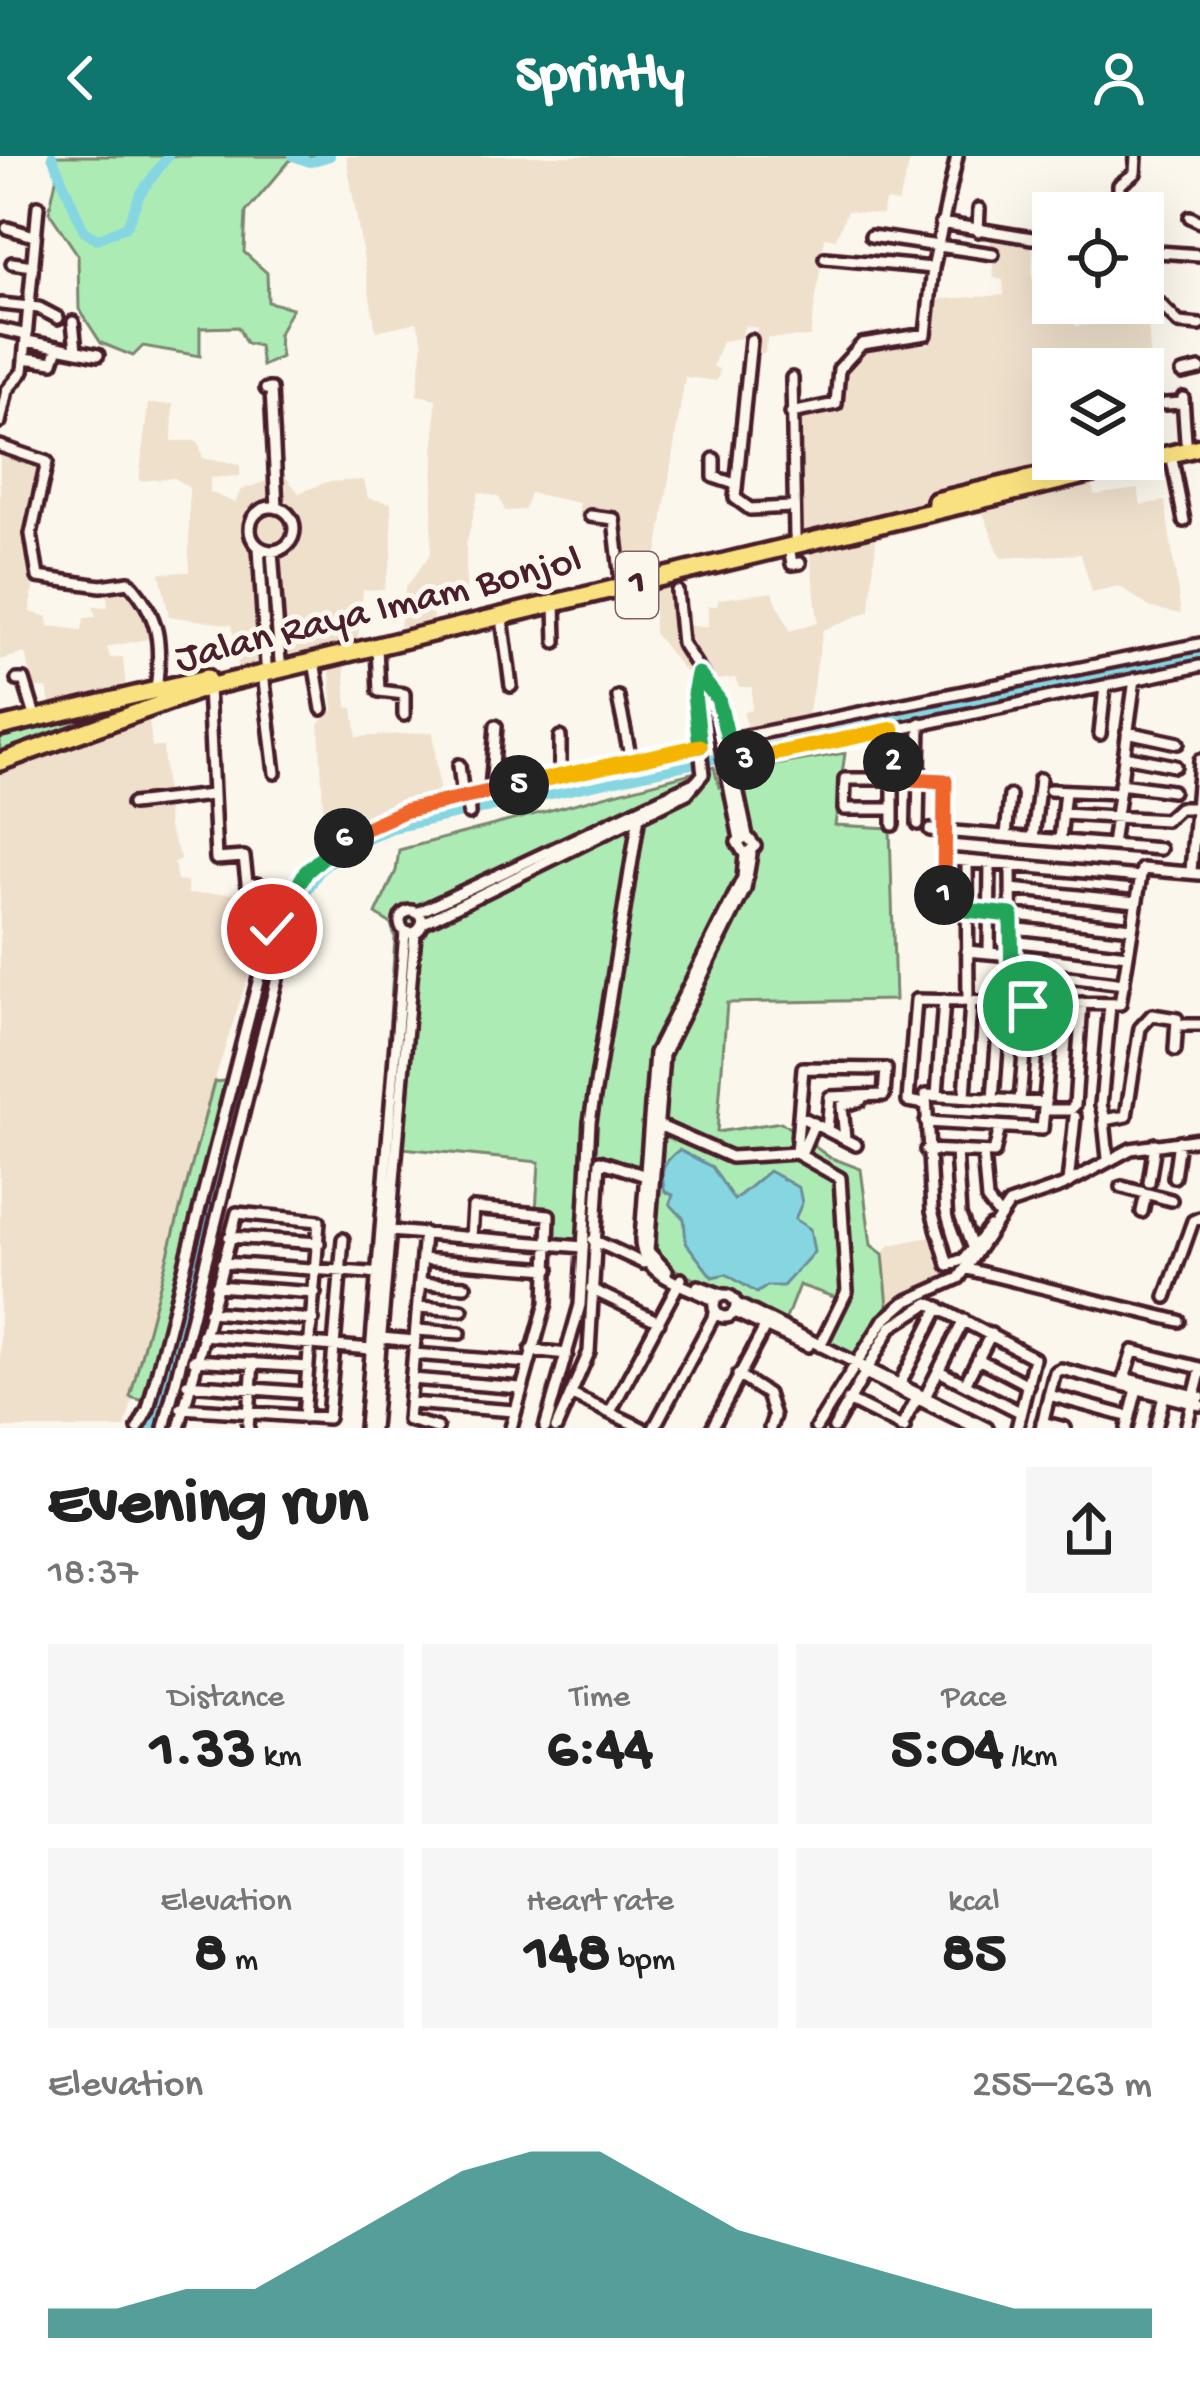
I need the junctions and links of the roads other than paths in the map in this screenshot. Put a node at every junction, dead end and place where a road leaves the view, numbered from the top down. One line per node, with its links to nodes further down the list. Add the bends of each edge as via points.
1 (957, 156): 6 (street)
2 (1136, 156): 3 (street, via 1135,173)
3 (1119, 192)
4 (38, 206): 9 (street)
5 (979, 209): 8 (street)
6 (941, 223): 8 (street); 12 (street)
7 (7, 227): 9 (street)
8 (978, 231): 11 (street)
9 (34, 236): 18 (street)
10 (872, 236): 12 (street)
11 (1031, 238)
12 (937, 248): 14 (street); 19 (street)
13 (1164, 252): 15 (street)
14 (993, 254)
15 (1200, 255)
16 (825, 258): 19 (street)
17 (12, 263): 18 (street)
18 (33, 266): 21 (street)
19 (933, 268): 40 (street, via 924,337 866,342 838,372 836,404)
20 (1, 304): 21 (street)
21 (29, 308): 23 (street); 27 (street)
22 (1164, 308): 25 (street, via 1179,323)
23 (58, 318)
24 (73, 322): 30 (street)
25 (1200, 325)
26 (0, 328): 27 (street)
27 (27, 338): 29 (street); 32 (street)
28 (751, 340): 48 (street)
29 (58, 347): 30 (street); 32 (street, via 53,362)
30 (76, 350): 31 (street)
31 (98, 355)
32 (25, 358): 37 (street)
33 (1200, 369): 34 (street)
34 (1182, 374)
35 (0, 375): 37 (street)
36 (792, 378): 40 (street)
37 (17, 379): 39 (street)
38 (1166, 404): 42 (street, via 1184,400)
39 (2, 408): 41 (street)
40 (791, 413): 49 (street)
41 (0, 422)
42 (1195, 442): 44 (highway); 45 (highway, Jalan Raya Imam Bonjol / 1)
43 (0, 446): 76 (street, via 47,462 32,534 38,577 129,582 153,612)
44 (1164, 448)
45 (1171, 454): 52 (street); 53 (highway, Jalan Raya Imam Bonjol / 1)
46 (714, 459): 48 (street, via 714,477)
47 (1032, 480): 53 (highway, Jalan Raya Imam Bonjol / 1)
48 (735, 484): 49 (street, via 746,508)
49 (791, 507): 53 (street)
50 (275, 508): 50 (street, via 266,389 271,389); 54 (street, via 251,522); 55 (street, via 289,515 294,532)
51 (590, 516): 57 (street, via 614,519)
52 (1184, 521)
53 (792, 541): 56 (street, via 792,565); 57 (highway, Jalan Raya Imam Bonjol / 1); 58 (highway, Jalan Raya Imam Bonjol / 1)
54 (259, 547): 55 (street); 62 (street)
55 (272, 551): 61 (street)
56 (800, 563)
57 (621, 581): 63 (highway, Jalan Raya Imam Bonjol / 1)
58 (676, 584): 59 (highway, Jalan Raya Imam Bonjol / 1); 70 (street)
59 (555, 605): 60 (highway, Jalan Raya Imam Bonjol / 1); 64 (street)
60 (502, 618): 63 (highway, Jalan Raya Imam Bonjol / 1); 73 (street)
61 (278, 631): 62 (street); 68 (street)
62 (264, 632): 68 (street)
63 (418, 634): 66 (highway, Jalan Raya Imam Bonjol / 1); 68 (highway, Jalan Raya Imam Bonjol / 1)
64 (556, 642)
65 (1200, 644): 88 (street)
66 (377, 647): 67 (highway, Jalan Raya Imam Bonjol / 1); 79 (street, via 380,692 404,694)
67 (314, 661): 68 (highway, Jalan Raya Imam Bonjol / 1); 78 (street)
68 (270, 666): 75 (highway, Jalan Raya Imam Bonjol / 1); 76 (highway, Jalan Raya Imam Bonjol / 1); 98 (street)
69 (1200, 666): 72 (street)
70 (698, 674): 88 (street, via 718,699); 90 (street)
71 (17, 680): 80 (street, via 24,680)
72 (1135, 680): 74 (street); 85 (street)
73 (511, 686)
74 (1105, 686): 81 (street); 86 (street)
75 (208, 687): 94 (highway, Jalan Raya Imam Bonjol / 1); 110 (street)
76 (156, 690): 80 (highway, Jalan Raya Imam Bonjol / 1)
77 (618, 697): 92 (street)
78 (322, 709)
79 (404, 716)
80 (36, 719): 83 (highway, Jalan Raya Imam Bonjol / 1)
81 (920, 723): 84 (street); 102 (street)
82 (496, 726): 106 (street)
83 (0, 727)
84 (893, 729): 95 (street); 101 (street)
85 (1127, 732): 89 (street); 91 (street)
86 (1100, 734)
87 (560, 737): 99 (street)
88 (725, 742): 95 (street)
89 (1178, 743)
90 (700, 749): 92 (street); 104 (street)
91 (1124, 756): 97 (street); 105 (street)
92 (631, 760): 99 (street)
93 (1200, 760): 100 (street)
94 (0, 762)
95 (729, 762): 172 (street, via 744,837 737,846 748,854 659,1054)
96 (459, 765): 113 (street)
97 (1174, 766)
98 (275, 773)
99 (560, 776): 106 (street)
100 (1198, 777): 114 (street)
101 (892, 778): 102 (street); 115 (street); 115 (street, via 845,779 843,807)
102 (919, 778): 119 (street); 122 (street, via 945,781)
103 (1040, 779): 124 (street)
104 (695, 782): 118 (street); 140 (street)
105 (1119, 789): 108 (street); 109 (street); 117 (street)
106 (491, 790): 113 (street)
107 (1050, 790): 108 (street)
108 (1064, 791): 116 (street)
109 (1172, 791)
110 (211, 795): 112 (street); 135 (street, via 216,859 244,857 247,882)
111 (1010, 796): 123 (street)
112 (131, 804)
113 (468, 805): 135 (street, via 404,811 349,834)
114 (1197, 808): 117 (street, via 1179,808 1166,820); 132 (street)
115 (892, 809): 120 (street)
116 (1063, 814): 117 (street); 125 (street)
117 (1116, 815): 126 (street)
118 (640, 816): 140 (street); 206 (street, via 590,1122)
119 (919, 824)
120 (892, 825)
121 (930, 830): 122 (street)
122 (945, 831): 123 (street); 128 (street)
123 (1006, 835): 124 (street)
124 (1033, 838): 125 (street)
125 (1060, 840): 126 (street)
126 (1112, 844): 127 (street)
127 (1160, 848)
128 (943, 859): 129 (street); 137 (street, via 945,908)
129 (967, 861): 130 (street); 137 (street)
130 (990, 863): 131 (street); 138 (street)
131 (1011, 865): 133 (street); 134 (street)
132 (1196, 873): 133 (street, via 1145,867)
133 (1140, 877): 136 (street)
134 (1011, 889): 136 (street); 139 (street)
135 (292, 892): 276 (street, via 268,943)
136 (1136, 902): 141 (street)
137 (966, 910): 138 (street); 145 (street)
138 (989, 913): 139 (street); 146 (street)
139 (1011, 915): 141 (street); 144 (street)
140 (420, 918): 143 (street); 143 (street, via 401,917)
141 (1132, 928): 148 (street)
142 (295, 929): 276 (street)
143 (410, 933): 198 (street); 215 (street)
144 (1011, 941): 147 (street); 148 (street)
145 (967, 951): 146 (street); 152 (street)
146 (989, 953): 147 (street)
147 (1011, 955): 149 (street)
148 (1127, 955): 150 (street)
149 (1012, 970): 150 (street); 154 (street)
150 (1124, 984): 155 (street, via 1121,1002)
151 (944, 1000): 152 (street); 161 (street); 166 (street, via 916,1002 908,1101)
152 (970, 1002): 154 (street); 163 (street)
153 (1082, 1004): 155 (street); 157 (street); 167 (street, via 1076,1105)
154 (1006, 1005): 156 (street); 164 (street)
155 (1110, 1005): 170 (street)
156 (1028, 1006): 157 (street); 165 (street)
157 (1054, 1006): 167 (street)
158 (1179, 1025): 159 (street); 160 (street); 170 (street, via 1156,1014 1142,1025 1127,1115)
159 (1200, 1025)
160 (1175, 1050)
161 (938, 1095): 163 (street); 166 (street, via 927,1095)
162 (865, 1096): 168 (street, via 887,1092 886,1069 805,1066); 175 (street, via 830,1097); 176 (street, via 842,1106)
163 (965, 1096): 164 (street)
164 (993, 1099): 165 (street)
165 (1021, 1101): 167 (street)
166 (926, 1104): 171 (street)
167 (1046, 1107): 174 (street, via 1040,1130)
168 (799, 1115): 173 (street); 184 (street)
169 (1075, 1117): 188 (street)
170 (1105, 1119): 185 (street)
171 (926, 1122): 174 (street); 181 (street)
172 (654, 1123): 184 (street, via 727,1156); 186 (street)
173 (814, 1124): 175 (street); 184 (street)
174 (1000, 1127): 183 (street, via 997,1152)
175 (827, 1130): 176 (street)
176 (844, 1139): 180 (street)
177 (1200, 1139): 178 (street)
178 (1179, 1141): 179 (street); 187 (street)
179 (1155, 1144): 185 (street); 190 (street)
180 (856, 1145)
181 (926, 1150): 182 (street); 207 (street, via 932,1216 948,1265)
182 (956, 1151): 183 (street); 207 (street, via 960,1215)
183 (983, 1153): 194 (street, via 987,1200)
184 (798, 1154): 241 (street, via 841,1182 847,1291)
185 (1108, 1159): 188 (street)
186 (650, 1177): 206 (street, via 601,1160); 209 (street, via 640,1250)
187 (1174, 1177)
188 (1068, 1183): 194 (street)
189 (1122, 1187): 190 (street)
190 (1147, 1188): 191 (street); 193 (street)
191 (1171, 1200)
192 (1200, 1201): 196 (street)
193 (1142, 1212)
194 (998, 1214): 197 (street)
195 (293, 1216): 200 (street, via 235,1214); 203 (street); 204 (street, via 319,1221)
196 (1197, 1218): 222 (street)
197 (990, 1227): 207 (street); 213 (street)
198 (390, 1231): 199 (street); 215 (street)
199 (424, 1233): 201 (street); 208 (street)
200 (229, 1237): 203 (street); 210 (street)
201 (471, 1237): 205 (street); 205 (street, via 473,1208 548,1214)
202 (343, 1239): 214 (street)
203 (291, 1242): 204 (street)
204 (319, 1244): 211 (street)
205 (550, 1244): 206 (street); 212 (street)
206 (588, 1244): 209 (street); 220 (street); 247 (street)
207 (972, 1247)
208 (422, 1259): 212 (street); 217 (street)
209 (649, 1262): 216 (street)
210 (222, 1263): 211 (street); 218 (street)
211 (317, 1269): 214 (street); 221 (street)
212 (549, 1269): 245 (street)
213 (967, 1269): 232 (street); 253 (street, via 892,1311)
214 (341, 1271): 215 (street); 243 (street)
215 (382, 1274): 239 (street); 244 (street)
216 (680, 1280): 223 (street); 233 (street)
217 (420, 1283): 219 (street); 224 (street)
218 (216, 1286): 221 (street); 228 (street)
219 (465, 1286)
220 (591, 1289): 233 (street); 271 (street, via 589,1352)
221 (315, 1294): 230 (street)
222 (1166, 1297)
223 (718, 1306): 226 (street); 226 (street); 295 (street)
224 (418, 1307): 227 (street); 238 (street)
225 (938, 1307): 231 (street); 253 (street, via 926,1303 891,1327); 259 (street)
226 (735, 1308): 234 (street); 241 (street)
227 (462, 1310)
228 (209, 1312): 229 (street); 237 (street)
229 (285, 1318): 230 (street); 240 (street)
230 (313, 1320): 242 (street)
231 (964, 1320): 236 (street); 255 (street)
232 (1179, 1321)
233 (659, 1322): 278 (street)
234 (765, 1327): 241 (street); 257 (street)
235 (460, 1333): 238 (street)
236 (991, 1334): 248 (street); 263 (street, via 1034,1358)
237 (202, 1335): 240 (street); 249 (street)
238 (416, 1336): 239 (street); 246 (street)
239 (381, 1338): 289 (street)
240 (284, 1342): 242 (street); 252 (street)
241 (815, 1344): 253 (street)
242 (310, 1345): 243 (street); 254 (street)
243 (335, 1346): 244 (street); 282 (street, via 329,1417)
244 (371, 1348): 289 (street)
245 (532, 1350): 247 (street); 250 (street)
246 (414, 1354): 250 (street); 258 (street)
247 (567, 1354): 292 (street)
248 (978, 1359): 262 (street); 263 (street)
249 (194, 1360): 251 (street); 261 (street)
250 (528, 1363): 264 (street)
251 (253, 1364): 252 (street); 265 (street)
252 (281, 1365): 254 (street)
253 (858, 1366): 259 (street); 268 (street); 272 (street); 298 (street)
254 (308, 1367): 267 (street)
255 (939, 1371): 262 (street); 268 (street)
256 (1200, 1371): 260 (street, via 1133,1351); 273 (street)
257 (738, 1375): 296 (street); 297 (street, via 767,1394)
258 (412, 1379): 264 (street); 274 (street)
259 (901, 1382): 268 (street)
260 (1124, 1382): 266 (street); 269 (street, via 1061,1370); 273 (street)
261 (187, 1384): 265 (street); 275 (street)
262 (965, 1384): 279 (street)
263 (1028, 1385): 279 (street)
264 (520, 1388): 277 (street)
265 (250, 1389): 267 (street); 280 (street)
266 (1137, 1389): 270 (street); 283 (street)
267 (306, 1393): 282 (street)
268 (921, 1395): 301 (street); 302 (street); 303 (street)
269 (1049, 1395): 283 (street); 284 (street)
270 (1164, 1396): 273 (street); 306 (street)
271 (571, 1397): 278 (street); 292 (street); 293 (street)
272 (848, 1400): 281 (street); 299 (street)
273 (1197, 1400): 307 (street)
274 (410, 1402): 277 (street); 290 (street, via 409,1424)
275 (182, 1408): 280 (street); 287 (street)
276 (158, 1411): 285 (street); 286 (street)
277 (514, 1411): 291 (street)
278 (610, 1412): 294 (street)
279 (1021, 1412): 304 (street)
280 (249, 1413): 282 (street); 288 (street)
281 (875, 1413): 300 (street); 301 (street)
282 (304, 1417)
283 (1129, 1422)
284 (1041, 1425): 305 (street)
285 (138, 1428)
286 (164, 1428)
287 (179, 1428)
288 (248, 1428)
289 (369, 1428)
290 (437, 1428)
291 (511, 1428)
292 (554, 1428)
293 (629, 1428)
294 (642, 1428)
295 (658, 1428)
296 (712, 1428)
297 (770, 1428)
298 (817, 1428)
299 (834, 1428)
300 (868, 1428)
301 (902, 1428)
302 (977, 1428)
303 (987, 1428)
304 (1017, 1428)
305 (1065, 1428)
306 (1156, 1428)
307 (1186, 1428)

